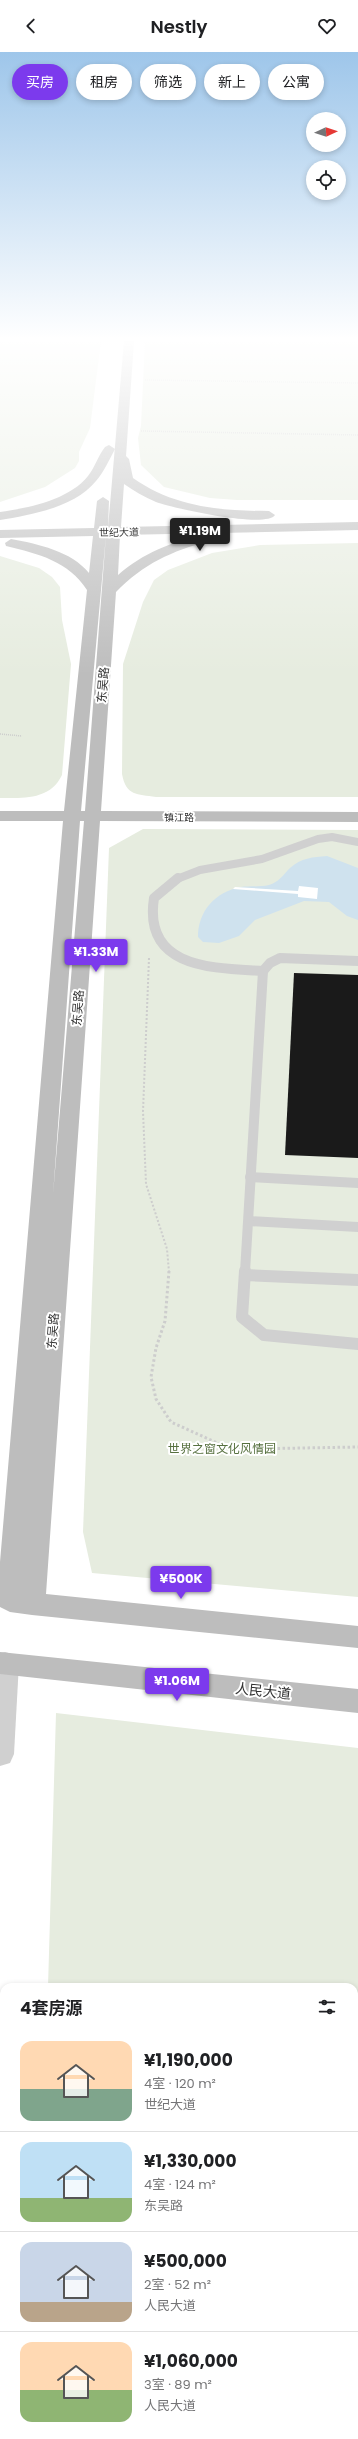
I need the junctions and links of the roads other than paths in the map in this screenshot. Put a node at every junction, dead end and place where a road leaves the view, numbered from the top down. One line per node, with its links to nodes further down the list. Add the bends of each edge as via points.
1 (113, 452): 4 (street, via 91,480 79,490 49,504)
2 (115, 452): 8 (street, 东吴路)
3 (116, 452): 5 (street, via 127,480 155,497 177,504 223,513)
4 (0, 516)
5 (358, 516): 8 (street, 世纪大道)
6 (0, 524): 8 (street, 世纪大道)
7 (358, 526): 9 (street, 世纪大道)
8 (108, 528): 9 (street, 世纪大道); 10 (street, 世纪大道); 12 (street, 东吴路)
9 (292, 528): 12 (street, via 228,534 182,544 165,550 129,570)
10 (0, 534)
11 (0, 541): 12 (street, via 41,550 64,560)
12 (103, 590): 14 (street, 东吴路); 15 (street, 东吴路)
13 (0, 816): 14 (street, 镇江路)
14 (72, 816): 15 (street, 镇江路); 27 (street, 东吴路)
15 (92, 816): 16 (street, 镇江路); 27 (street, 东吴路)
16 (358, 817)
17 (358, 842): 19 (lane, via 332,837 318,839 262,859 200,870 182,876 154,898 152,919 159,941 170,954 191,964)
18 (358, 961): 19 (lane, via 280,958 270,963)
19 (263, 971): 20 (lane)
20 (250, 1177): 21 (lane); 22 (lane)
21 (358, 1183)
22 (250, 1221): 23 (lane); 24 (lane)
23 (358, 1227)
24 (246, 1275): 25 (lane); 26 (lane, via 242,1317 264,1335)
25 (358, 1280)
26 (358, 1344)
27 (14, 1602): 28 (street)
28 (358, 1637)
29 (2, 1663): 30 (street, 人民大道); 31 (street)
30 (358, 1701)
31 (0, 1754)

